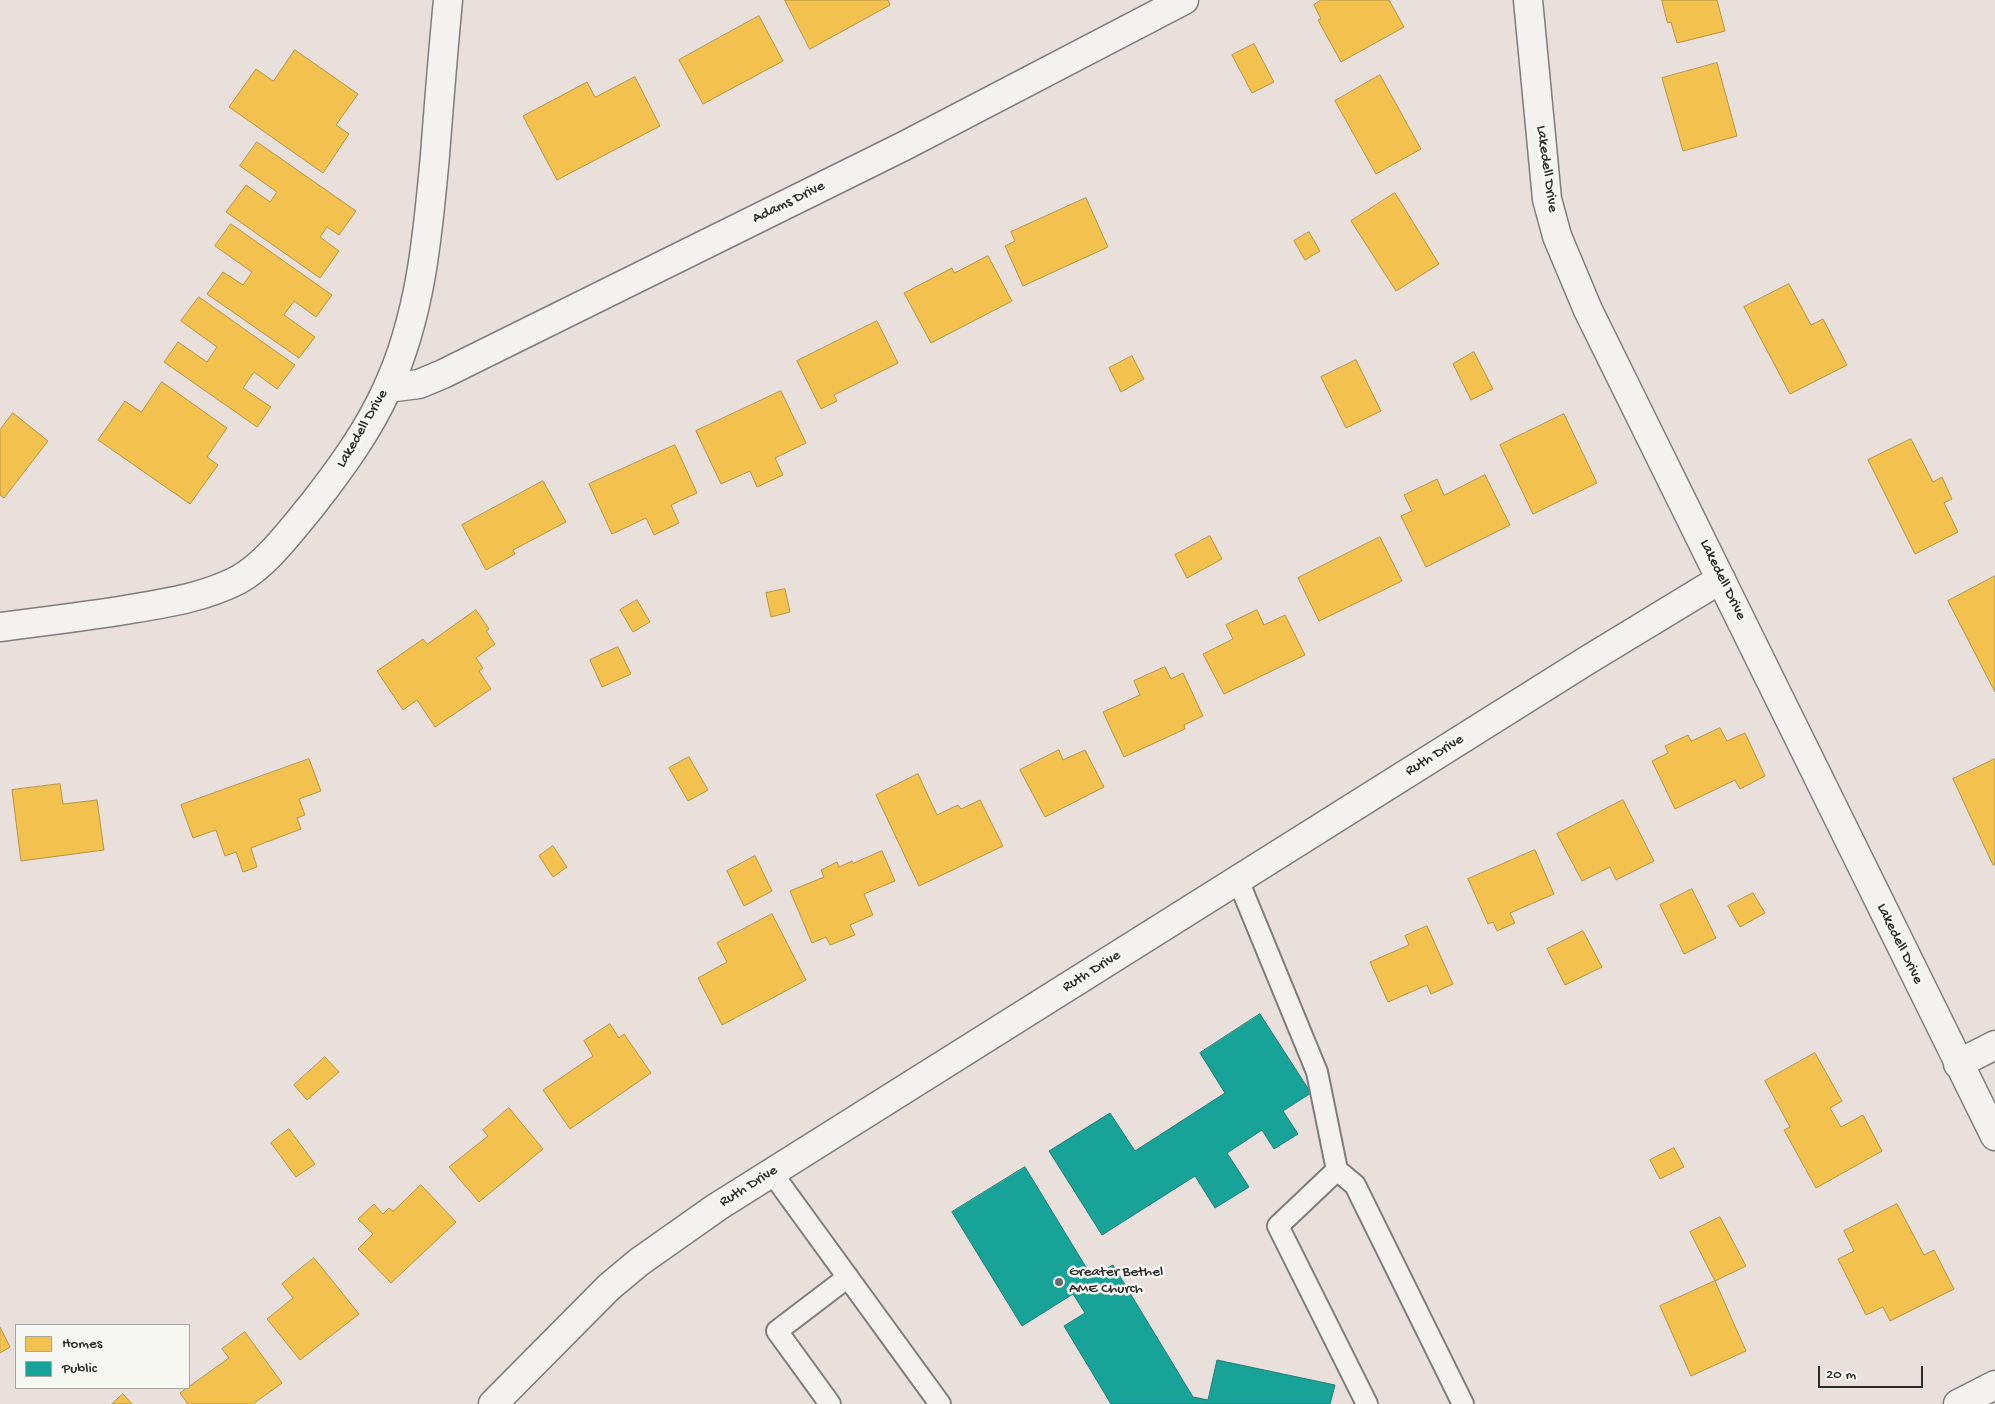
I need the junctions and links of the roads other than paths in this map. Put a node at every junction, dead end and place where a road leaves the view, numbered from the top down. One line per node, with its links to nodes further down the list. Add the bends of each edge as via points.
1 (448, 0): 4 (street, Lakedell Drive, via 429,223 417,293)
2 (1184, 0): 4 (street, Adams Drive, via 896,151 443,374 419,384)
3 (1528, 0): 5 (street, Lakedell Drive, via 1547,199 1557,236 1588,310)
4 (388, 388): 6 (street, Lakedell Drive, via 341,468 290,532 240,579 203,595 166,603)
5 (1721, 579): 7 (street, Ruth Drive); 9 (street, Lakedell Drive)
6 (0, 627)
7 (1238, 880): 11 (lane, via 1317,1072); 12 (street, Ruth Drive)
8 (1995, 1045): 9 (street)
9 (1958, 1064): 10 (street, Lakedell Drive)
10 (1995, 1136)
11 (1337, 1170): 18 (lane, via 1278,1226); 19 (lane, via 1355,1185)
12 (772, 1173): 13 (lane); 15 (street, Ruth Drive, via 709,1213 616,1281)
13 (848, 1277): 16 (lane, via 777,1331); 17 (lane)
14 (1995, 1385): 20 (street)
15 (493, 1404)
16 (830, 1404)
17 (940, 1404)
18 (1367, 1404)
19 (1463, 1404)
20 (1958, 1404)

